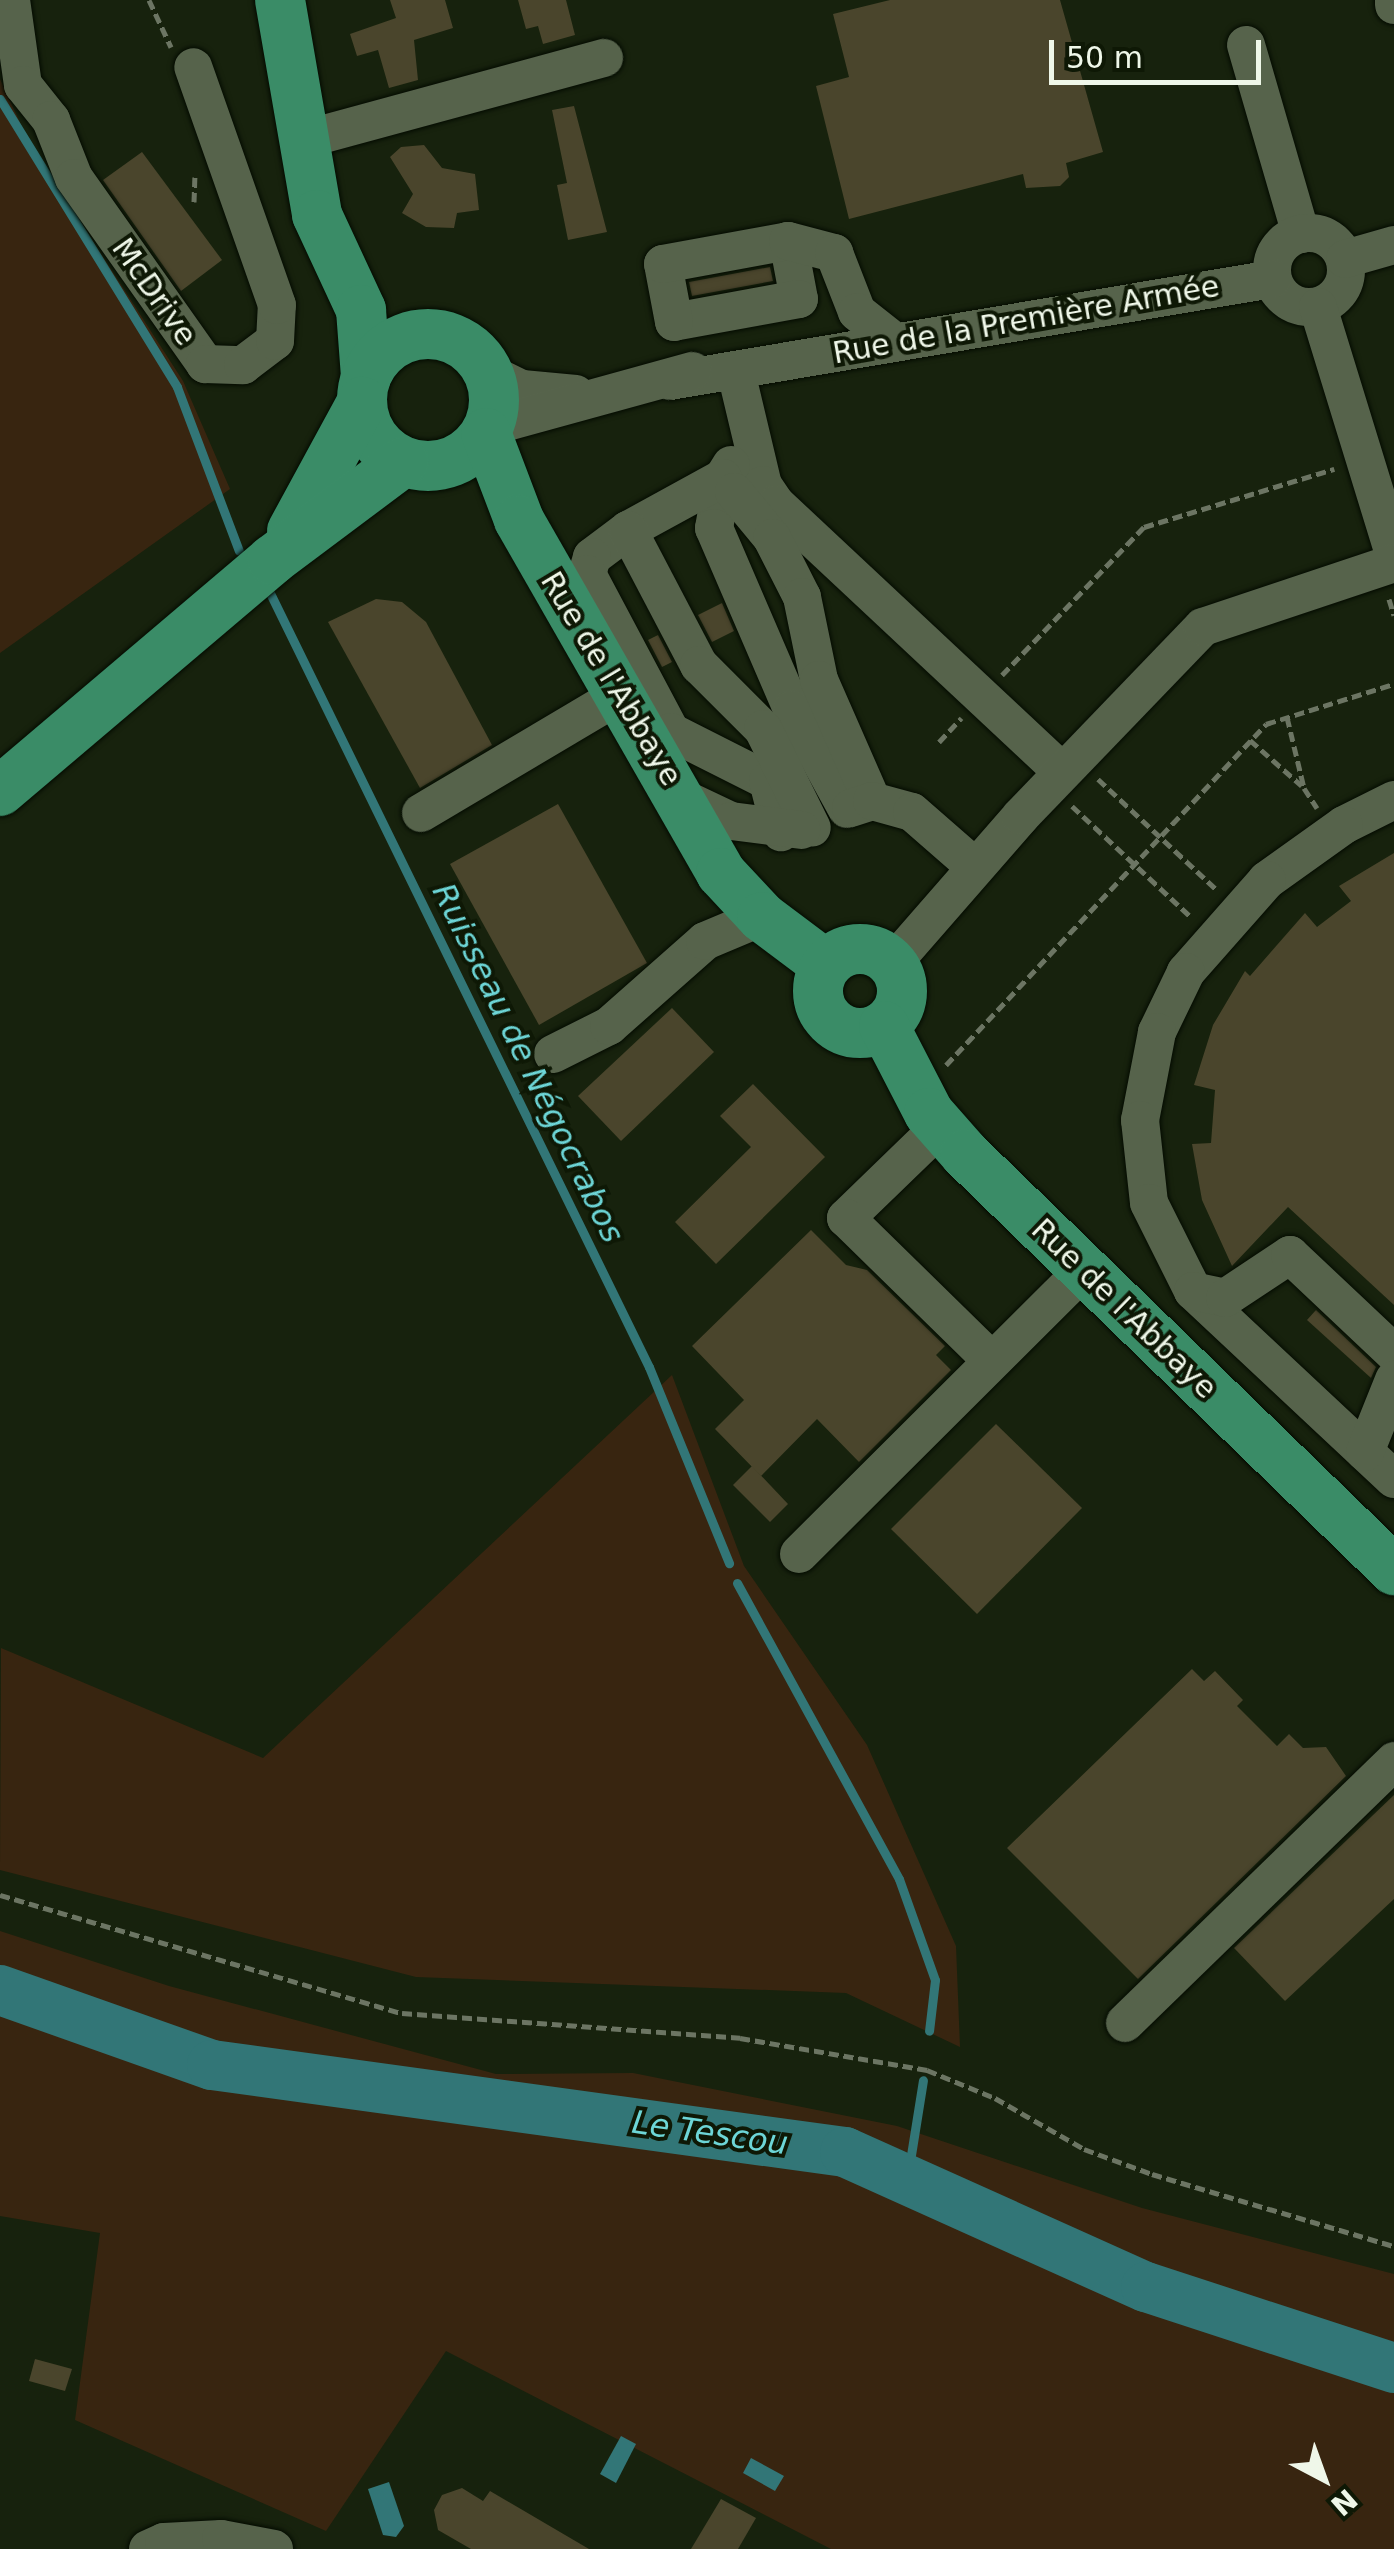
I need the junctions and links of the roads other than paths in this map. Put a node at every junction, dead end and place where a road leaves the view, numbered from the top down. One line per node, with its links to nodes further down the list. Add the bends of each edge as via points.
1 (12, 0): 5 (street, McDrive, via 23,85 51,120 74,178 205,364 243,365 275,341 278,305)
2 (280, 0): 6 (main road)
3 (1246, 45): 7 (street)
4 (604, 58): 6 (street)
5 (193, 68)
6 (302, 140): 10 (main road, via 317,215)
7 (1301, 234): 11 (street, via 1332,241); 12 (street, via 1281,246)
8 (788, 240): 14 (street, via 799,299); 14 (street, via 663,264 674,322); 16 (street, via 834,253 857,312)
9 (1394, 244): 11 (street)
10 (333, 251): 15 (main road, via 377,300); 21 (main road, via 361,310)
11 (1345, 260): 13 (street, via 1344,284)
12 (1272, 278): 13 (street, via 1285,298); 16 (street, Rue de la Première Armée)
13 (1318, 306): 29 (street)
14 (692, 319): 20 (street)
15 (426, 333): 18 (main road, via 457,340); 21 (main road, via 390,346)
16 (894, 342): 17 (street, Rue de la Première Armée)
17 (779, 362): 19 (street, Rue de la Première Armée); 20 (street, Rue de la Première Armée, via 757,359)
18 (489, 372): 22 (street, Rue de la Première Armée, via 536,393); 23 (main road, via 494,390)
19 (736, 372): 20 (street, Rue de la Première Armée); 24 (street)
20 (670, 380): 22 (street, Rue de la Première Armée)
21 (364, 390): 25 (main road, via 374,438); 30 (main road, via 303,516)
22 (609, 393): 23 (street, Rue de la Première Armée)
23 (487, 430): 25 (main road, via 472,450); 27 (main road, Rue de l'Abbaye)
24 (750, 438): 26 (street); 33 (street, via 762,485 776,504)
25 (419, 464): 27 (main road, Rue de l'Abbaye); 30 (main road)
26 (723, 478): 28 (street); 37 (street, via 772,538 802,597 819,680); 37 (street, via 714,528 792,709)
27 (519, 520): 32 (main road, Rue de l'Abbaye)
28 (628, 530): 39 (street, via 699,665 763,729); 39 (street, via 592,557 587,574 600,607 672,732 768,781)
29 (1394, 554)
30 (272, 560): 34 (main road)
31 (1394, 562): 33 (street, via 1203,627)
32 (616, 697): 35 (main road, Rue de l'Abbaye); 38 (street)
33 (1062, 772): 40 (street)
34 (0, 791)
35 (680, 797): 39 (street, via 731,822); 41 (main road, Rue de l'Abbaye, via 721,874)
36 (1394, 800): 48 (street, via 1267,880 1186,972 1157,1032 1140,1120 1149,1203)
37 (860, 805): 39 (street); 40 (street, via 927,822)
38 (421, 813)
39 (797, 830)
40 (976, 867): 42 (street)
41 (762, 917): 43 (main road, Rue de l'Abbaye); 45 (street, via 706,941 609,1026)
42 (892, 964): 43 (main road, via 858,948); 44 (main road, via 902,996)
43 (826, 966): 44 (main road, via 817,990 830,1022 863,1034)
44 (884, 1026): 46 (main road, Rue de l'Abbaye)
45 (554, 1054)
46 (940, 1127): 47 (main road, Rue de l'Abbaye); 50 (street, via 846,1218)
47 (1084, 1270): 50 (street); 55 (main road, Rue de l'Abbaye)
48 (1193, 1291): 49 (street, via 1225,1298 1290,1255); 52 (street)
49 (1394, 1353)
50 (991, 1360): 54 (street)
51 (1394, 1380): 52 (street)
52 (1366, 1452): 53 (street)
53 (1394, 1480)
54 (798, 1554)
55 (1394, 1570)
56 (1394, 1761): 57 (street)
57 (1125, 2023)
58 (148, 2549): 59 (street, via 221,2539)
59 (274, 2549)

